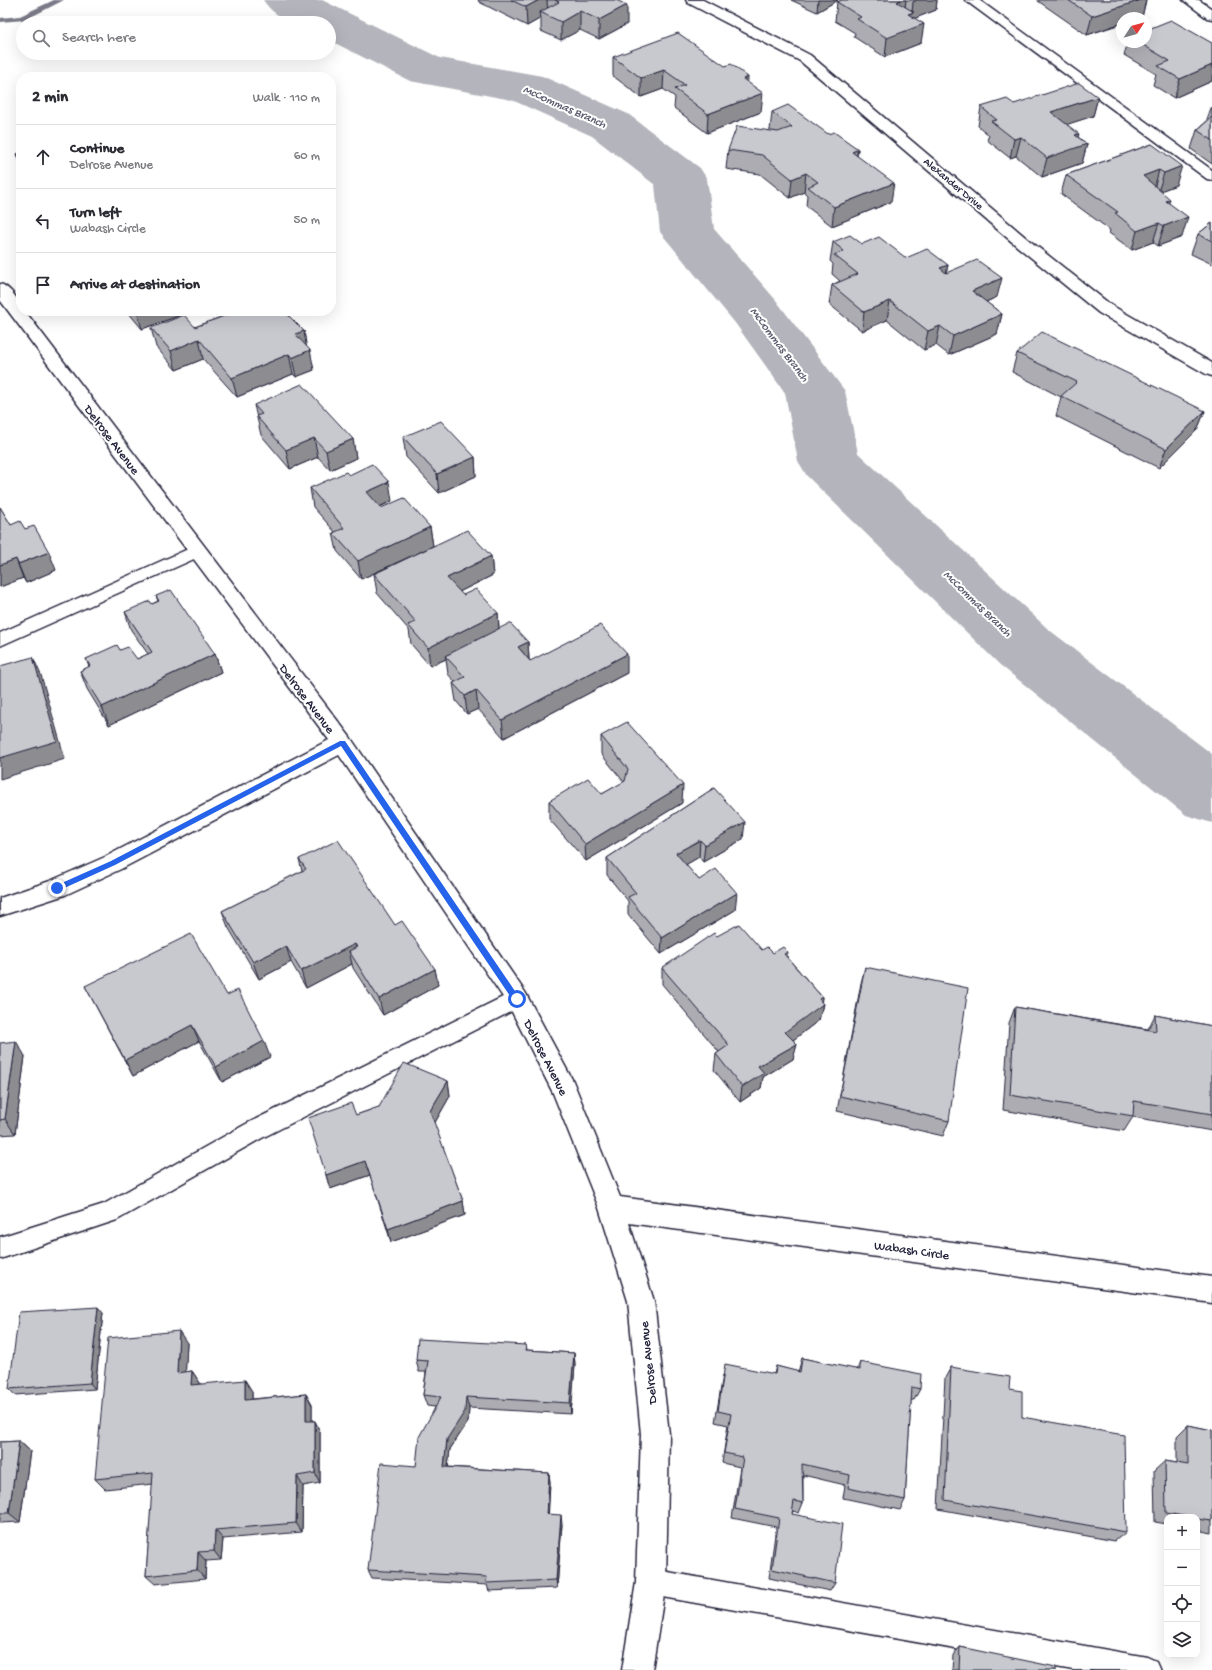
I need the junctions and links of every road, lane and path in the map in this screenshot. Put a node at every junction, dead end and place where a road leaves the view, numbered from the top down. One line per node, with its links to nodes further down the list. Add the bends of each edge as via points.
1 (693, 0): 9 (street, Alexander Drive, via 805,58 1024,244 1105,309)
2 (971, 0): 5 (lane)
3 (1190, 0): 4 (street)
4 (1212, 15)
5 (1212, 176)
6 (0, 289): 7 (street, Delrose Avenue)
7 (16, 310)
8 (20, 316): 10 (street, Delrose Avenue)
9 (1212, 370)
10 (197, 551): 11 (lane); 12 (street, Delrose Avenue)
11 (0, 640)
12 (342, 743): 13 (street, via 113,863 57,888); 14 (street, Delrose Avenue)
13 (0, 908)
14 (517, 999): 15 (street, Delrose Avenue, via 564,1089); 16 (lane, via 254,1131 109,1214)
15 (612, 1208): 17 (street, Wabash Circle); 18 (street, Delrose Avenue, via 641,1301 655,1434)
16 (0, 1248)
17 (1212, 1290)
18 (651, 1582): 19 (street, Delrose Avenue); 20 (lane)
19 (637, 1670)
20 (1147, 1670)

